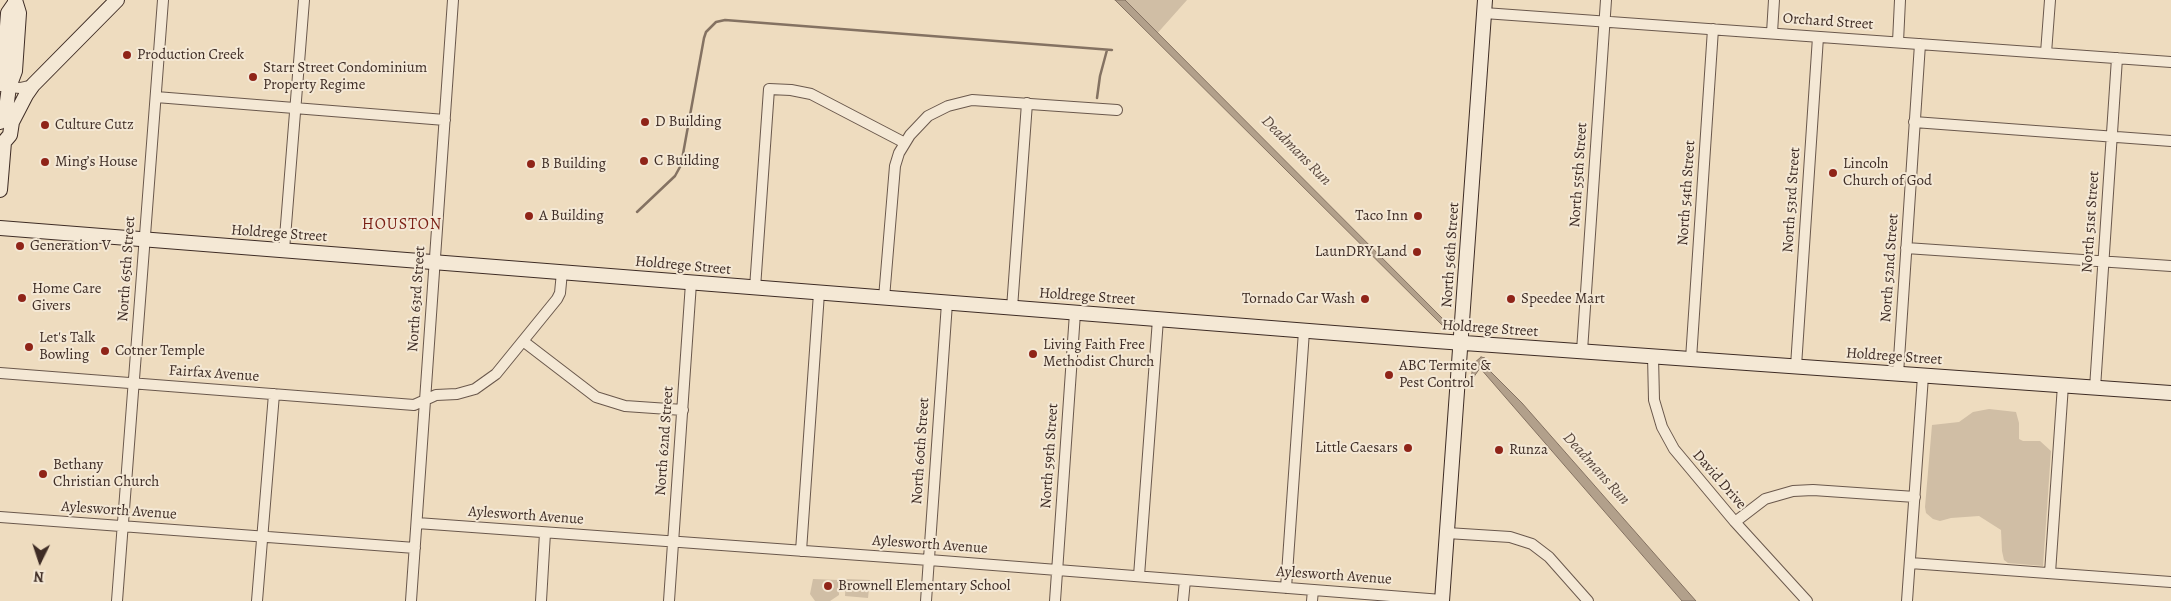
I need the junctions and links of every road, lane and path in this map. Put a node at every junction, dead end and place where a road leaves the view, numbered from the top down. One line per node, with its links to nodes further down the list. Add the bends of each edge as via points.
1 (117, 0): 11 (main road)
2 (163, 0): 23 (street, North 65th Street)
3 (304, 0): 25 (street)
4 (453, 0): 28 (street, North 63rd Street)
5 (1606, 0): 12 (street, North 55th Street)
6 (1774, 0): 14 (street)
7 (1900, 0): 16 (street)
8 (2050, 0): 18 (street)
9 (15, 2): 22 (main road, via 19,13 15,72)
10 (1484, 7): 12 (street, Orchard Street); 53 (main road, North 56th Street)
11 (99, 18): 21 (main road); 22 (main road, via 24,81)
12 (1604, 22): 13 (street, Orchard Street); 54 (street, North 55th Street)
13 (1713, 29): 14 (street, Orchard Street); 56 (street, North 54th Street)
14 (1772, 33): 15 (street, Orchard Street)
15 (1818, 37): 16 (street, Orchard Street); 57 (street, North 53rd Street)
16 (1898, 42): 17 (street, Orchard Street)
17 (1920, 44): 18 (street, Orchard Street); 29 (street, North 52nd Street)
18 (2046, 53): 19 (street, Orchard Street)
19 (2117, 58): 20 (street, Orchard Street); 30 (street, North 51st Street)
20 (2171, 62)
21 (33, 85): 22 (street, via 20,88); 27 (main road)
22 (4, 86): 27 (main road)
23 (156, 97): 25 (street); 36 (street, North 65th Street)
24 (1026, 103): 26 (street); 33 (street, via 980,100 954,103 928,116); 48 (street)
25 (296, 108): 28 (street); 38 (street)
26 (1117, 110)
27 (6, 120): 31 (main road, via 10,135)
28 (445, 120): 40 (street, North 63rd Street)
29 (1914, 122): 30 (street); 37 (street, North 52nd Street)
30 (2112, 136): 32 (street); 39 (street, North 51st Street)
31 (2, 139): 34 (main road)
32 (2171, 140)
33 (905, 143): 44 (street, via 810,94 769,89); 46 (street, via 893,179)
34 (0, 190)
35 (0, 228): 36 (main road, Holdrege Street)
36 (144, 240): 38 (main road, Holdrege Street); 61 (street, North 65th Street)
37 (1906, 248): 39 (street); 59 (street, North 52nd Street)
38 (284, 250): 40 (main road, Holdrege Street)
39 (2103, 261): 41 (street); 63 (street, North 51st Street)
40 (434, 262): 42 (main road, Holdrege Street); 66 (street, North 63rd Street)
41 (2171, 266)
42 (562, 272): 43 (main road, Holdrege Street); 52 (street, Fairfax Avenue, via 557,299)
43 (691, 283): 44 (main road, Holdrege Street); 67 (street, North 62nd Street)
44 (754, 288): 45 (main road, Holdrege Street)
45 (819, 293): 46 (main road, Holdrege Street); 78 (street)
46 (884, 298): 47 (main road, Holdrege Street)
47 (947, 303): 48 (main road, Holdrege Street); 79 (street, North 60th Street)
48 (1012, 308): 49 (main road, Holdrege Street)
49 (1075, 313): 50 (main road, Holdrege Street); 81 (street, North 59th Street)
50 (1158, 319): 51 (main road, Holdrege Street); 83 (street)
51 (1304, 331): 53 (main road, Holdrege Street); 86 (street)
52 (524, 341): 66 (street, Fairfax Avenue, via 501,370 482,385 466,392 436,395); 67 (street, via 596,398 626,406)
53 (1461, 343): 54 (main road, Holdrege Street); 74 (main road, North 56th Street)
54 (1582, 351): 55 (main road, Holdrege Street)
55 (1653, 356): 56 (main road, Holdrege Street); 70 (street, David Drive, via 1654,400 1666,436 1681,460)
56 (1691, 359): 57 (main road, Holdrege Street)
57 (1796, 366): 59 (main road, Holdrege Street)
58 (0, 373): 61 (street, Fairfax Avenue)
59 (1898, 374): 60 (main road, Holdrege Street)
60 (1924, 376): 62 (main road, Holdrege Street); 68 (street)
61 (134, 383): 65 (street, Fairfax Avenue); 72 (street, North 65th Street)
62 (2063, 385): 63 (main road, Holdrege Street); 82 (street)
63 (2095, 388): 64 (main road, Holdrege Street)
64 (2171, 393)
65 (274, 394): 66 (street, Fairfax Avenue, via 414,405); 75 (street)
66 (424, 401): 71 (street, North 63rd Street)
67 (683, 410): 76 (street, North 62nd Street)
68 (1915, 497): 70 (street, via 1793,491 1766,499); 80 (street)
69 (0, 517): 72 (street, Aylesworth Avenue)
70 (1735, 522): 99 (street, David Drive)
71 (417, 524): 73 (street, Aylesworth Avenue); 77 (street, North 63rd Street)
72 (123, 527): 75 (street, Aylesworth Avenue); 89 (street, North 65th Street)
73 (545, 533): 76 (street, Aylesworth Avenue); 92 (street)
74 (1447, 533): 88 (main road, North 56th Street); 98 (street, via 1510,537 1532,544 1549,556)
75 (262, 537): 77 (street, Aylesworth Avenue); 90 (street)
76 (673, 542): 78 (street, Aylesworth Avenue); 93 (street, North 62nd Street)
77 (415, 548): 91 (street, North 63rd Street)
78 (801, 551): 79 (street, Aylesworth Avenue)
79 (929, 560): 81 (street, Aylesworth Avenue); 94 (street, North 60th Street)
80 (1910, 563): 82 (street); 100 (street)
81 (1057, 570): 83 (street, Aylesworth Avenue); 95 (street, North 59th Street)
82 (2050, 573): 85 (street)
83 (1139, 576): 84 (street, Aylesworth Avenue)
84 (1185, 580): 86 (street, Aylesworth Avenue); 96 (street)
85 (2171, 582)
86 (1286, 588): 87 (street, Aylesworth Avenue)
87 (1313, 590): 88 (street, Aylesworth Avenue); 97 (street)
88 (1442, 600)
89 (117, 601)
90 (257, 601)
91 (411, 601)
92 (541, 601)
93 (669, 601)
94 (926, 601)
95 (1055, 601)
96 (1183, 601)
97 (1312, 601)
98 (1588, 601)
99 (1807, 601)
100 (1907, 601)

